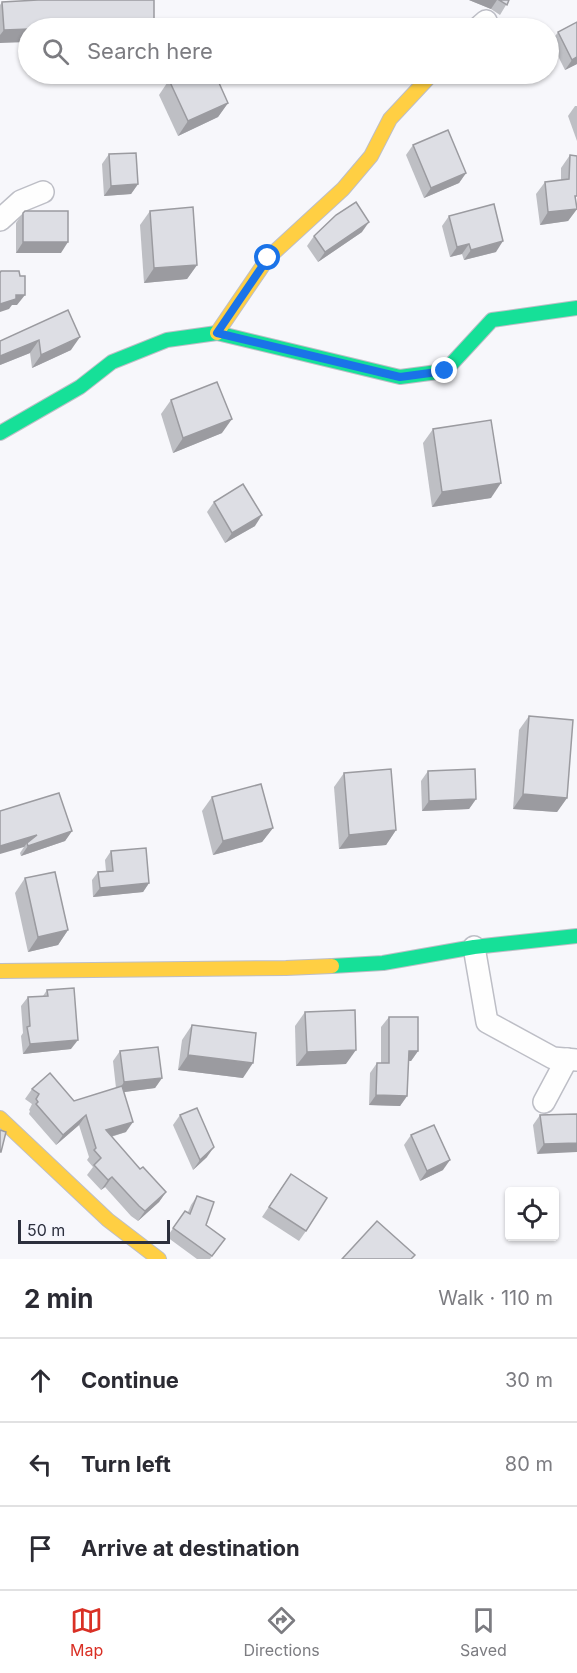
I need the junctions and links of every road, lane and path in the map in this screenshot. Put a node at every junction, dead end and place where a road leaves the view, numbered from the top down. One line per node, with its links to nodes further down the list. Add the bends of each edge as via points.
1 (423, 84): 5 (street, via 390,119 371,156 343,189 268,258)
2 (43, 192): 3 (street, via 21,201)
3 (0, 220)
4 (577, 308): 5 (street, via 492,320 445,371 400,377)
5 (217, 333): 6 (street, via 167,340 112,362 80,387)
6 (0, 433)
7 (577, 936): 8 (street)
8 (474, 947): 9 (street, via 372,963 286,968); 10 (street, via 487,1022 553,1058)
9 (0, 971)
10 (572, 1060): 11 (street)
11 (544, 1102)
12 (0, 1118): 13 (street, via 108,1220)
13 (159, 1259)

